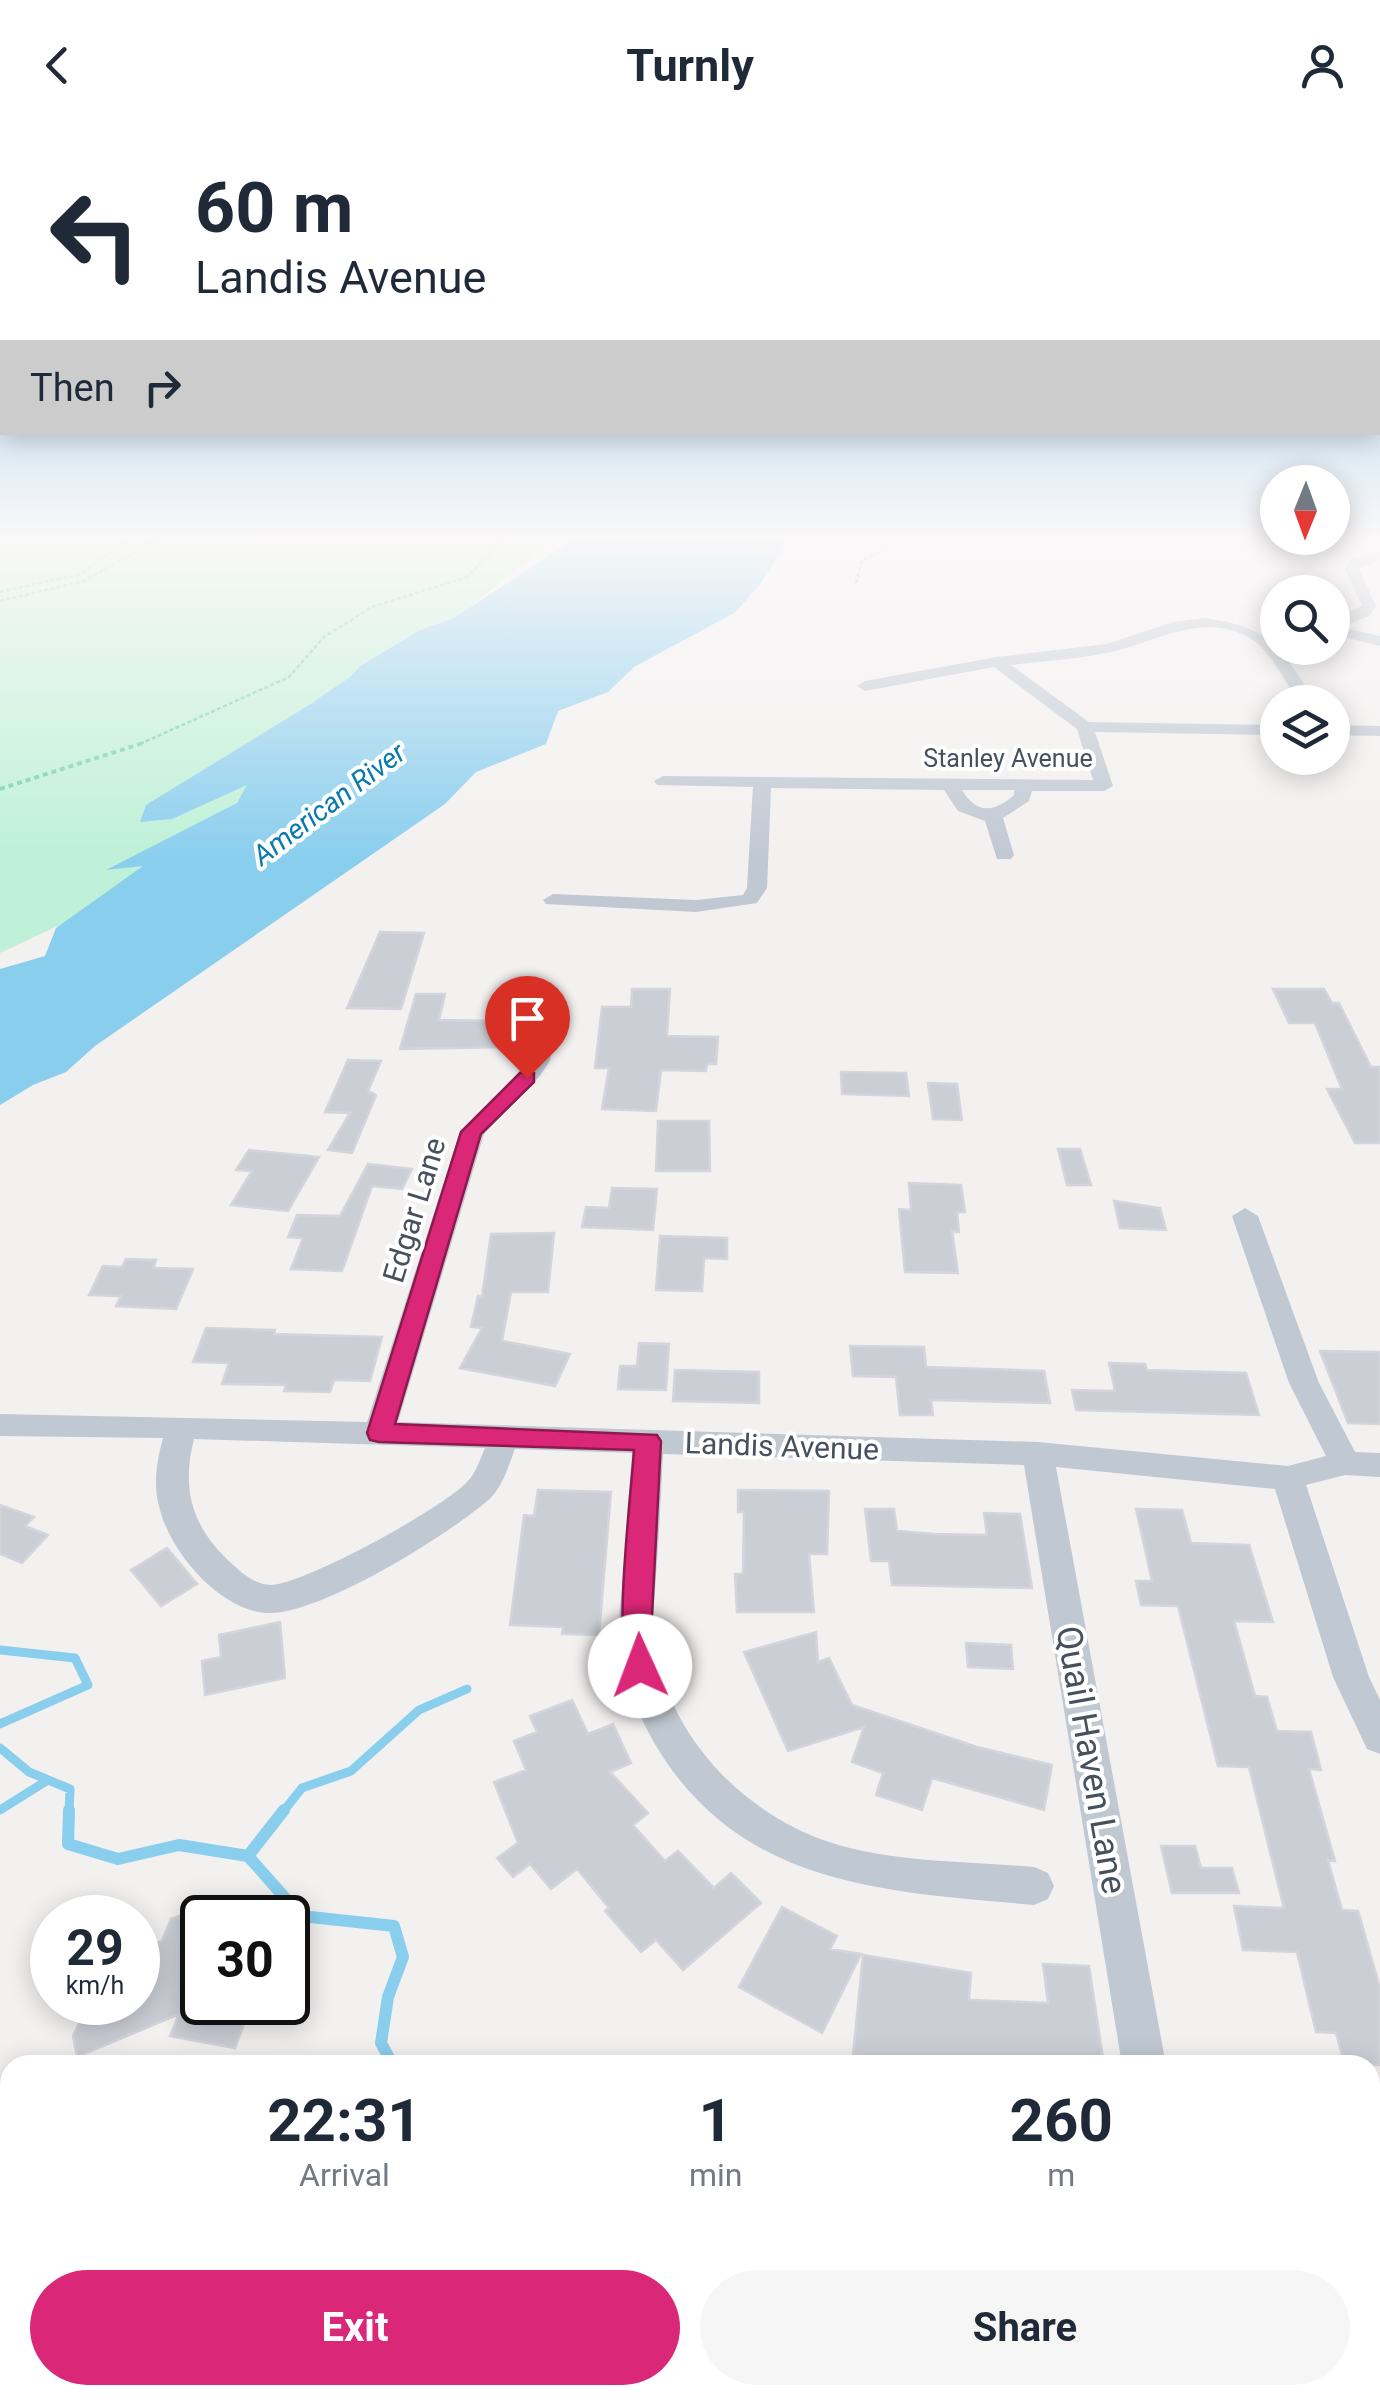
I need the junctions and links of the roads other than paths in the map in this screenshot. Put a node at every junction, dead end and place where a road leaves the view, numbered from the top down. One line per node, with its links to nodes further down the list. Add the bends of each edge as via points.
1 (1118, 645): 2 (street)
2 (996, 662): 3 (street); 4 (street)
3 (865, 686)
4 (1085, 727): 5 (street, Stanley Avenue); 11 (street, Stanley Avenue, via 1104,786)
5 (1260, 730)
6 (1350, 730): 7 (street)
7 (1380, 731)
8 (663, 781): 9 (street, Stanley Avenue)
9 (762, 782): 10 (street, Stanley Avenue); 14 (street, via 750,899 733,905 604,906)
10 (951, 784): 11 (street, Stanley Avenue); 12 (street, via 964,806)
11 (1023, 786): 12 (street, via 1024,797 1008,813)
12 (992, 817): 13 (street)
13 (1004, 854)
14 (553, 900)
15 (545, 1028): 19 (street, Edgar Lane, via 527,1078 472,1132)
16 (1245, 1216): 23 (street, via 1304,1383)
17 (0, 1425): 18 (street, Landis Avenue)
18 (182, 1427): 19 (street, Landis Avenue); 20 (street, via 171,1502 187,1537 218,1572 264,1599 286,1598 358,1565 478,1492)
19 (379, 1433): 20 (street, Landis Avenue)
20 (504, 1439): 21 (street, Landis Avenue)
21 (648, 1441): 22 (street, Landis Avenue); 27 (street, via 636,1635 640,1666 659,1721 694,1774 764,1830 810,1852 871,1870)
22 (1038, 1454): 25 (street, Landis Avenue); 28 (street, Quail Haven Lane)
23 (1344, 1462): 24 (street, Landis Avenue); 25 (street, Landis Avenue)
24 (1380, 1465)
25 (1288, 1478): 26 (street, via 1351,1677)
26 (1380, 1738)
27 (1034, 1886)
28 (1142, 2055)

